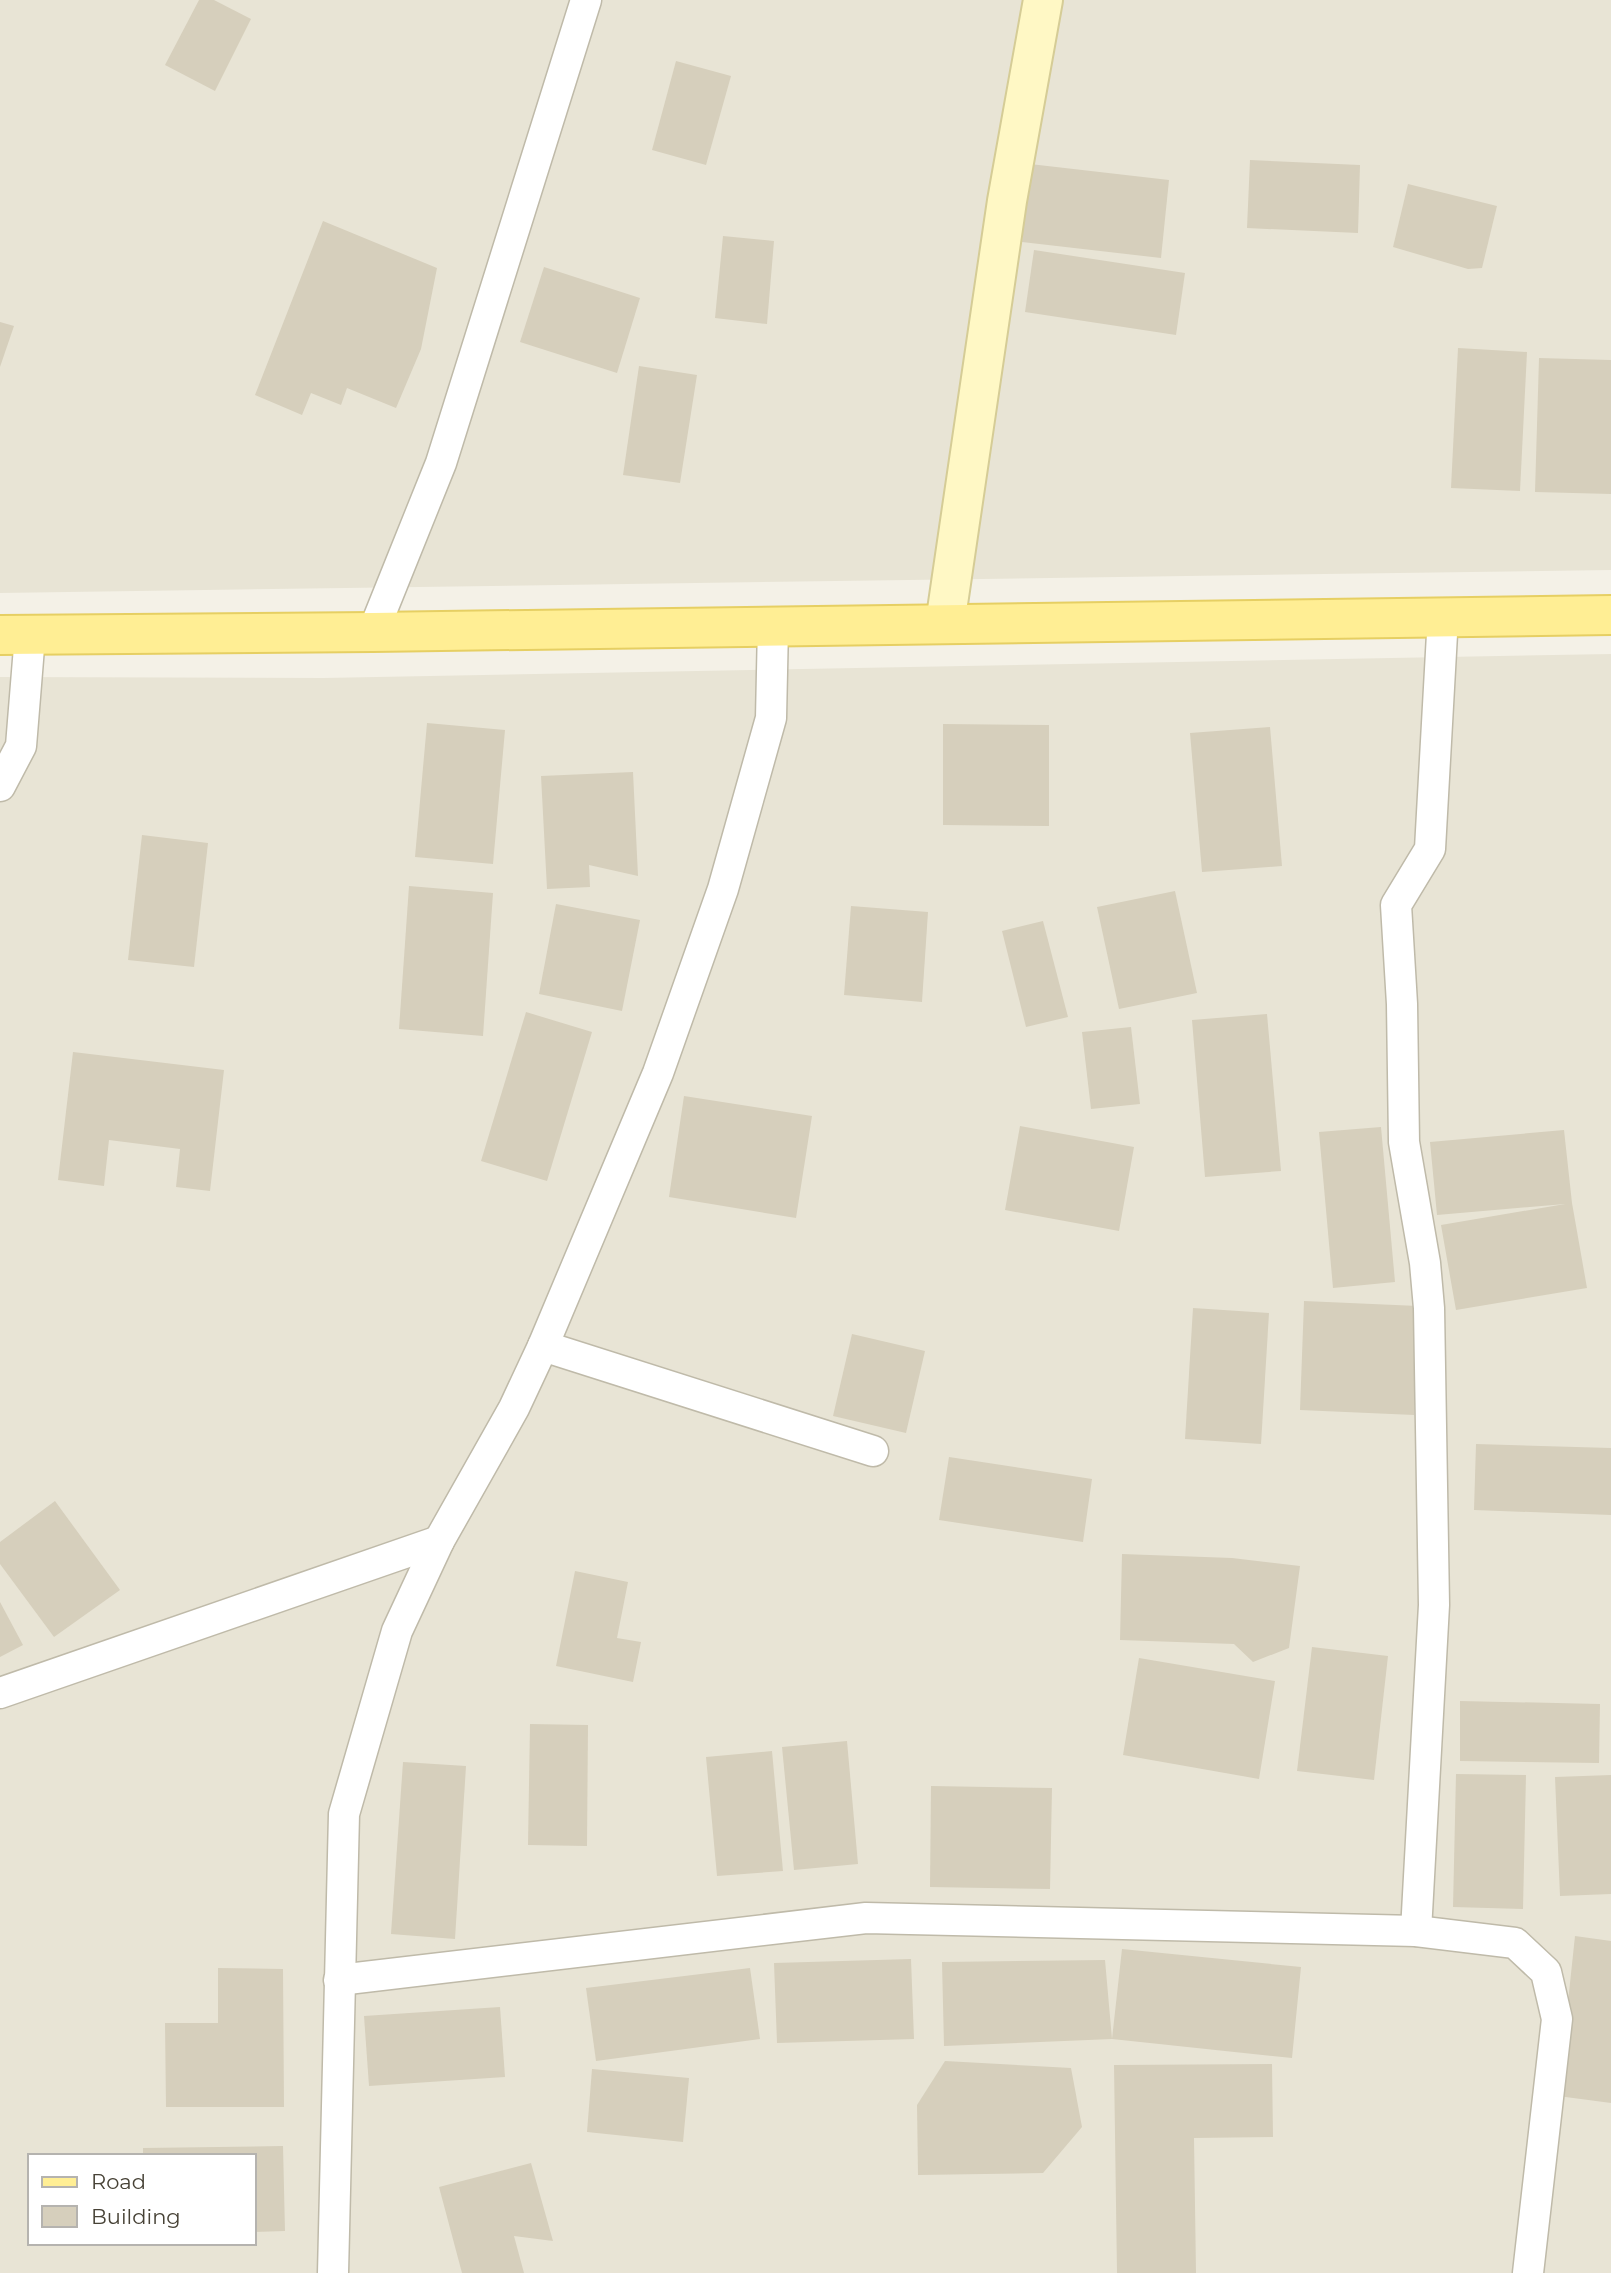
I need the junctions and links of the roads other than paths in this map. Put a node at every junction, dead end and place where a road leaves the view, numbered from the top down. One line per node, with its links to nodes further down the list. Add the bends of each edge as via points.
1 (586, 0): 7 (street, via 441,463)
2 (1043, 0): 5 (street, via 1007,201)
3 (1611, 615): 4 (main road)
4 (1443, 616): 5 (main road); 14 (street, via 1430,849 1396,905 1405,1142 1429,1308 1434,1605)
5 (945, 624): 6 (main road)
6 (773, 626): 7 (main road); 10 (street, via 771,718 723,889 658,1073)
7 (373, 632): 8 (main road)
8 (15, 635): 9 (street, via 21,746)
9 (0, 786)
10 (543, 1346): 11 (street); 12 (street, via 514,1408)
11 (873, 1451)
12 (439, 1541): 13 (street); 15 (street, via 397,1631 344,1814)
13 (0, 1693)
14 (1416, 1931): 15 (street, via 866,1918); 17 (street, via 1515,1943 1546,1972 1557,2019)
15 (339, 1980): 16 (street)
16 (333, 2273)
17 (1528, 2273)

